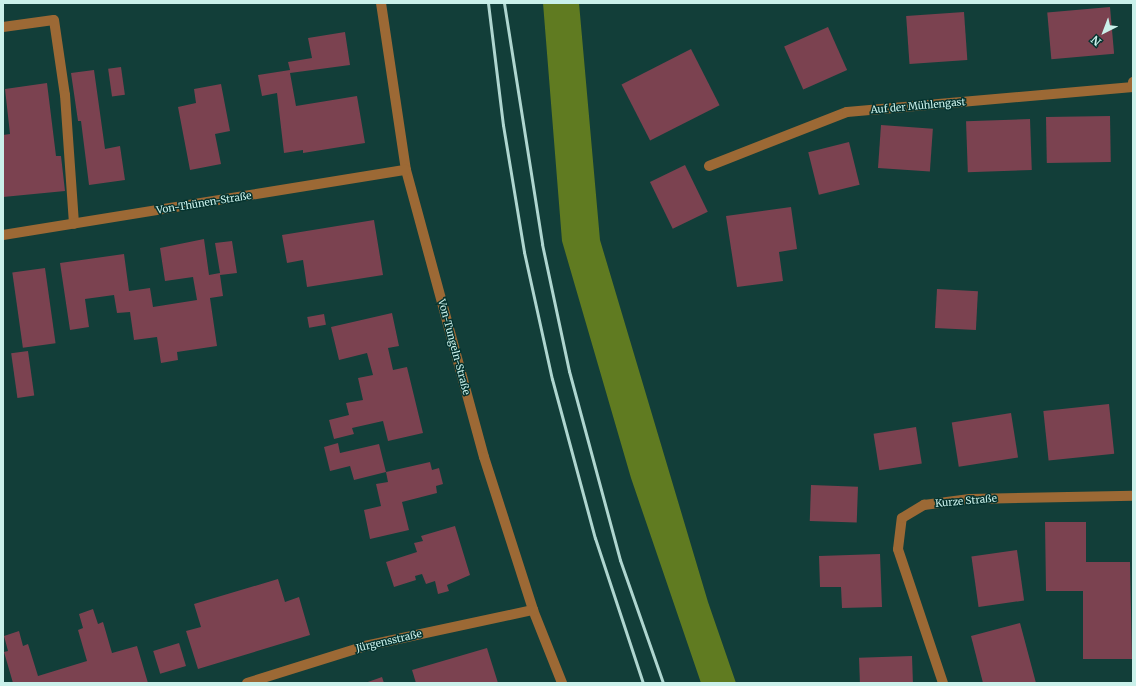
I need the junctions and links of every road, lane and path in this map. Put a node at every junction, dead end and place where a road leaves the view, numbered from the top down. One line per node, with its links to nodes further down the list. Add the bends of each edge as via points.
1 (381, 3): 5 (street, Von-Tungeln-Straße)
2 (3, 27): 6 (street, via 54,20 65,94)
3 (1133, 82): 4 (street, Auf der Mühlengast, via 1133,87 847,112)
4 (708, 166)
5 (406, 170): 6 (street, Von-Thünen-Straße); 9 (street, Von-Tungeln-Straße, via 484,457)
6 (74, 224): 7 (street, Von-Thünen-Straße)
7 (3, 235)
8 (1133, 496): 12 (street, Kurze Straße, via 970,499 924,505 902,518 898,549)
9 (533, 610): 10 (street, Jürgensstraße, via 365,646); 11 (street, Von-Tungeln-Straße)
10 (247, 683)
11 (562, 683)
12 (943, 683)

